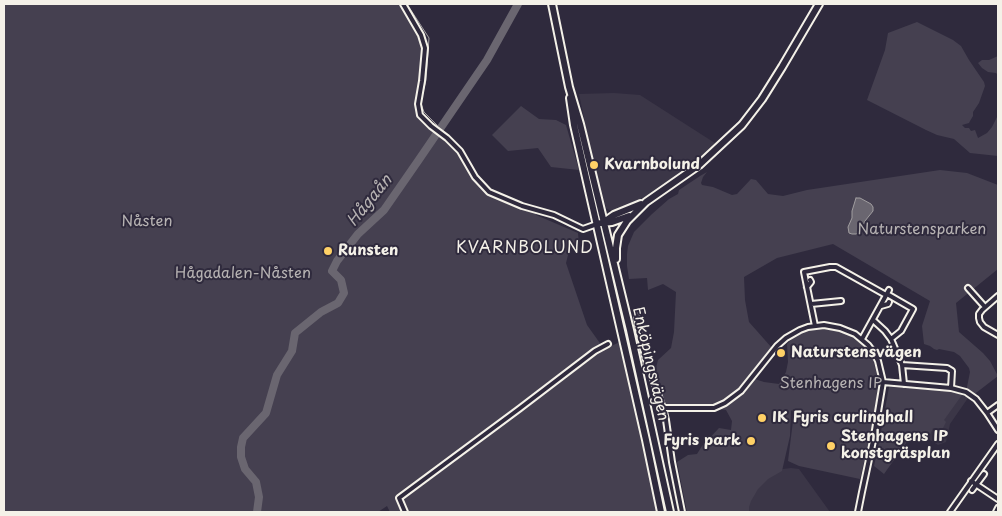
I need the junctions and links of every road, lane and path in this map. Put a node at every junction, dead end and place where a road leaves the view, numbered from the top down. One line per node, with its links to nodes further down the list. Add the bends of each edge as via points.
1 (403, 4): 9 (street, via 425,48 418,104 420,115 460,151 474,177 489,192 583,229)
2 (552, 4): 4 (main road)
3 (819, 4): 5 (main road, via 762,99 742,125 699,165)
4 (569, 87): 6 (main road); 9 (main road, via 574,125)
5 (646, 202): 7 (main road); 8 (main road)
6 (601, 208): 7 (main road); 9 (main road)
7 (614, 214): 9 (main road)
8 (634, 214): 9 (main road); 10 (main road, via 617,240)
9 (600, 223): 10 (main road, Enköpingsvägen); 44 (main road, Enköpingsvägen)
10 (618, 278): 45 (main road, Enköpingsvägen)
11 (810, 280): 12 (street)
12 (807, 287): 14 (street, via 804,272 833,267); 18 (street)
13 (968, 288): 20 (street)
14 (888, 293): 19 (street); 26 (street, via 913,309 901,331)
15 (998, 296): 20 (street)
16 (841, 301): 18 (street)
17 (889, 302): 19 (street)
18 (811, 304): 23 (street)
19 (880, 306): 22 (street)
20 (985, 307): 24 (street, via 979,314 980,322)
21 (637, 316): 33 (street, via 646,360)
22 (873, 320): 25 (street); 26 (street)
23 (815, 326): 25 (street, via 840,328); 33 (street, via 786,338 741,392 725,403 714,408)
24 (998, 335)
25 (862, 339): 29 (street, via 874,353)
26 (891, 339): 28 (street)
27 (608, 344): 43 (street, via 399,498)
28 (902, 365): 30 (street); 31 (street, via 947,368 952,371)
29 (883, 382): 30 (street); 47 (street)
30 (904, 384): 31 (street)
31 (951, 388): 34 (street, via 972,396)
32 (998, 404): 34 (street)
33 (663, 408): 46 (street)
34 (987, 413): 35 (street)
35 (998, 430)
36 (998, 444): 38 (street)
37 (984, 474): 39 (street)
38 (972, 481): 39 (street); 48 (street)
39 (977, 484): 40 (street); 41 (street)
40 (972, 490)
41 (998, 499)
42 (998, 508): 49 (street)
43 (405, 512)
44 (660, 512)
45 (670, 512)
46 (682, 512)
47 (858, 512)
48 (950, 512)
49 (996, 512)

